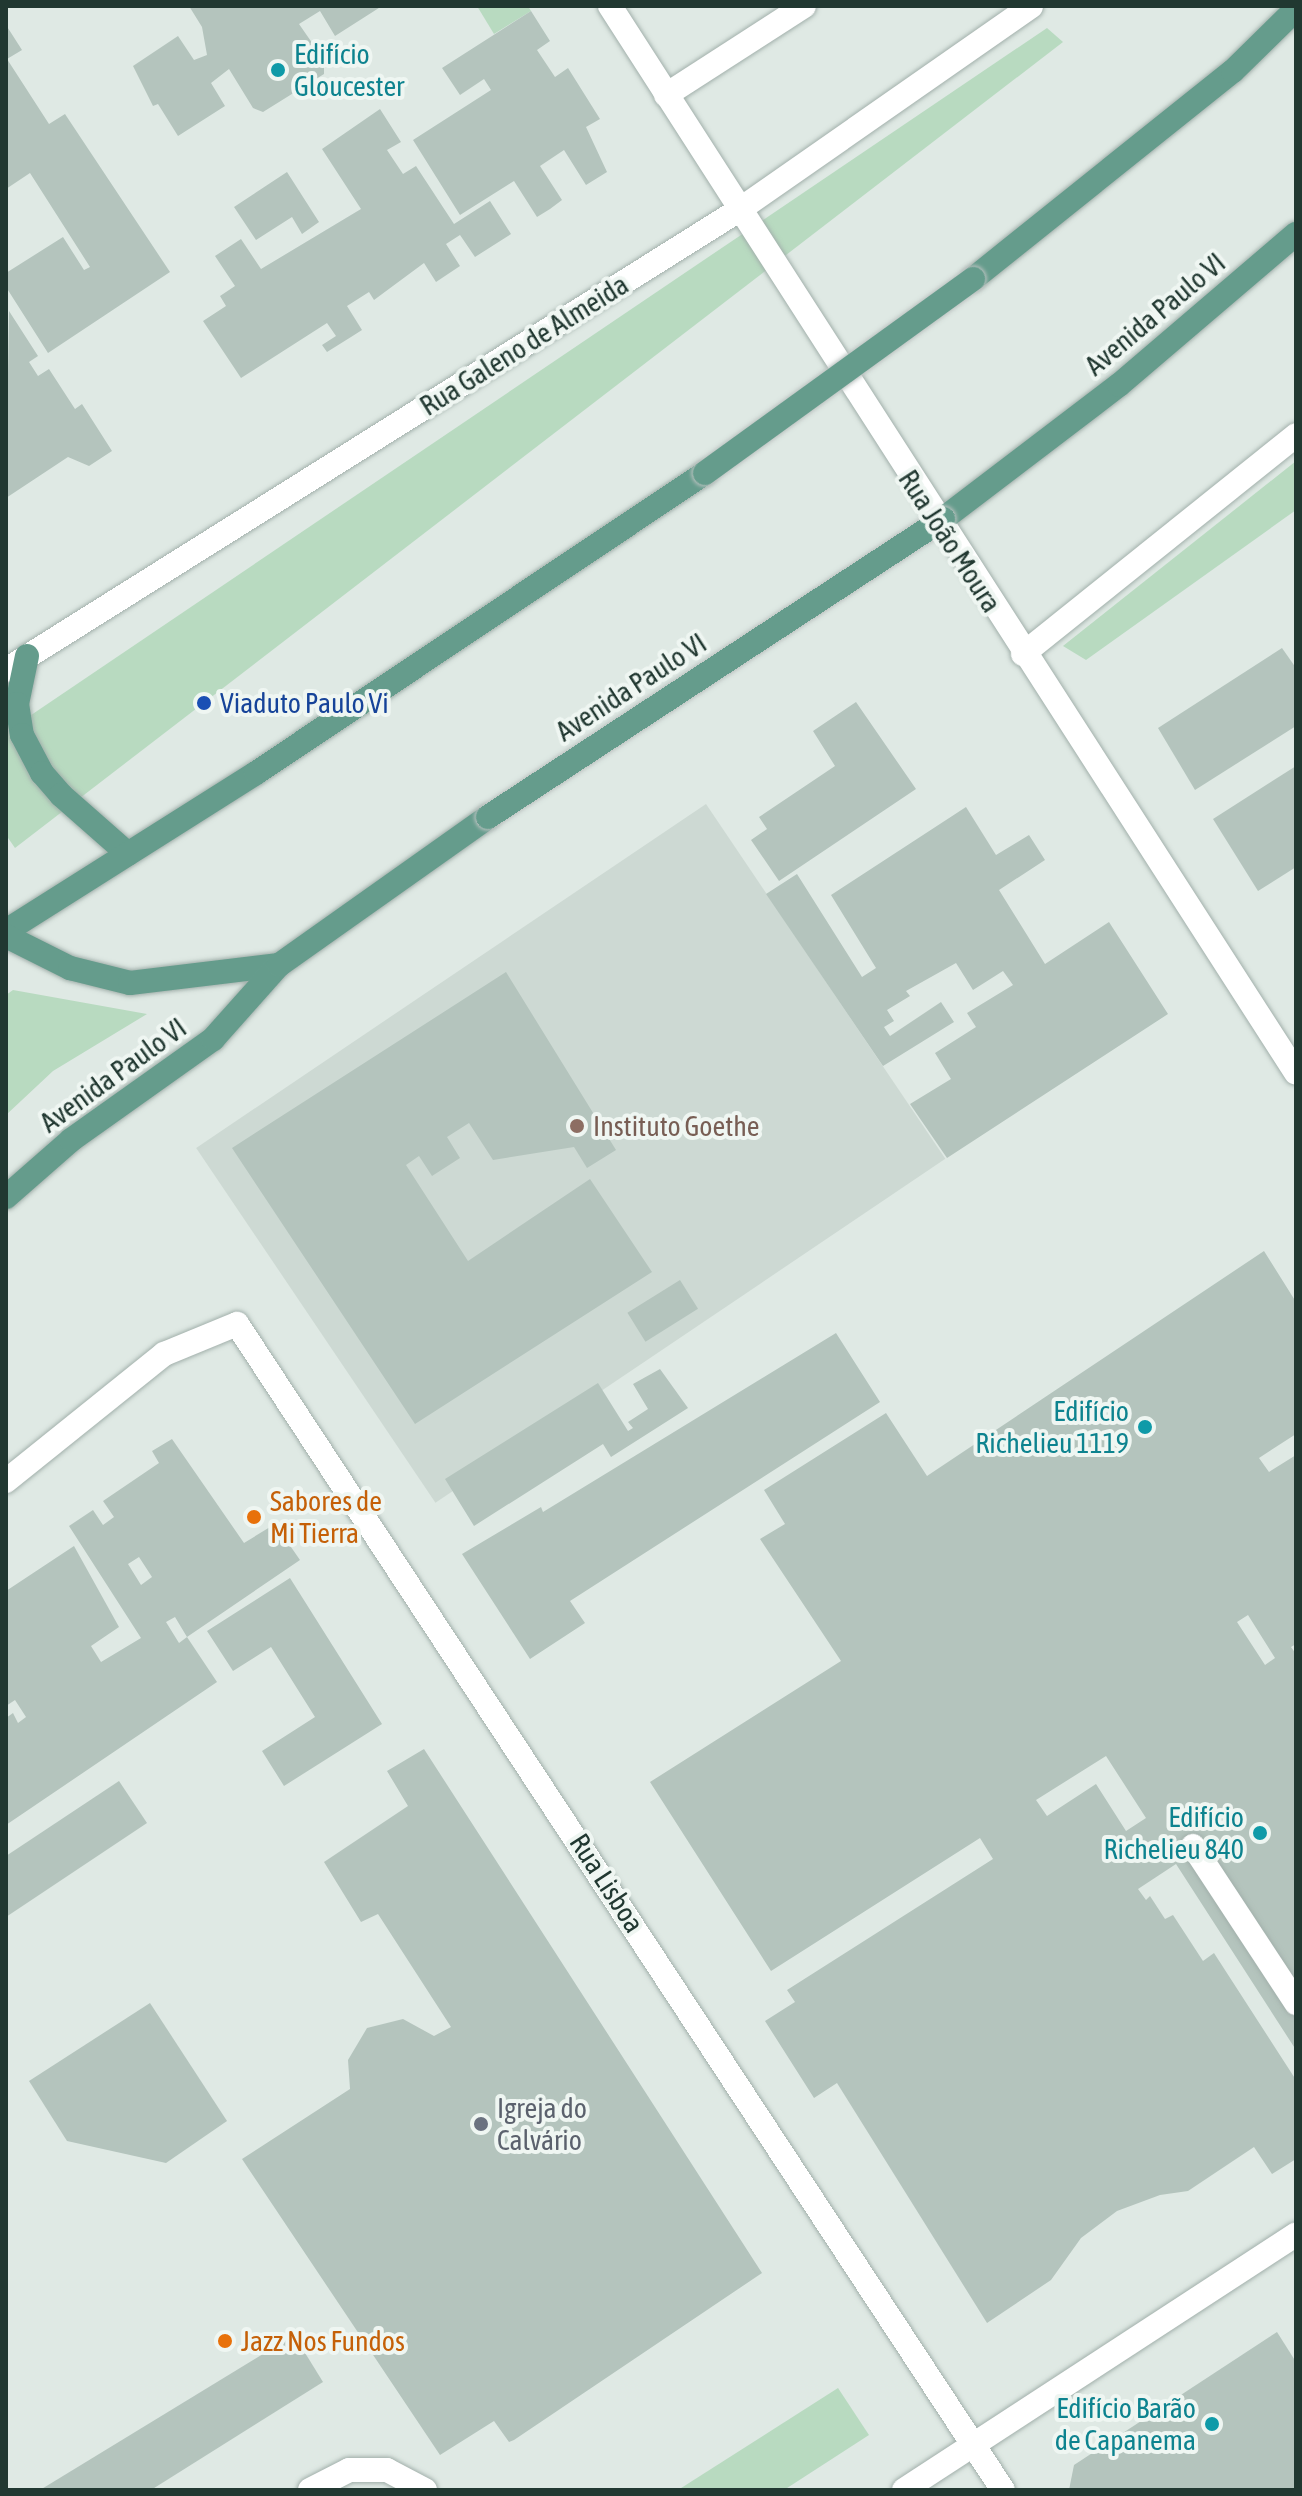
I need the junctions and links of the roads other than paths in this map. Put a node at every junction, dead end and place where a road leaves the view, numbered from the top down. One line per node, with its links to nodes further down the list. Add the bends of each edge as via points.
1 (610, 6): 5 (street, Rua João Moura)
2 (804, 6): 5 (street)
3 (1031, 6): 6 (street, Rua Galeno de Almeida)
4 (1296, 9): 12 (main road, bridge, via 1233,71 973,279 705,473)
5 (666, 95): 6 (street, Rua João Moura)
6 (739, 210): 9 (street, Rua João Moura); 10 (street, Rua Galeno de Almeida)
7 (1296, 234): 14 (main road, Avenida Paulo VI, bridge, via 1119,385 943,519 488,817)
8 (1296, 435): 9 (street)
9 (1023, 654): 15 (street, Rua João Moura)
10 (27, 656): 11 (street, Rua Galeno de Almeida); 12 (main road, via 17,704 22,735 52,784)
11 (6, 670)
12 (128, 854): 13 (main road)
13 (6, 934): 14 (main road, via 70,968 130,983)
14 (279, 965): 16 (main road, Avenida Paulo VI, via 213,1039 71,1140)
15 (1296, 1073)
16 (6, 1197)
17 (6, 1481): 21 (street, Rua Lisboa, via 164,1354 237,1324)
18 (1193, 1846): 19 (street)
19 (1296, 2003)
20 (1296, 2234): 21 (street)
21 (973, 2444): 24 (street); 25 (street, Rua Lisboa)
22 (310, 2490): 23 (street, via 349,2470 387,2470)
23 (425, 2490)
24 (904, 2490)
25 (1003, 2490)

